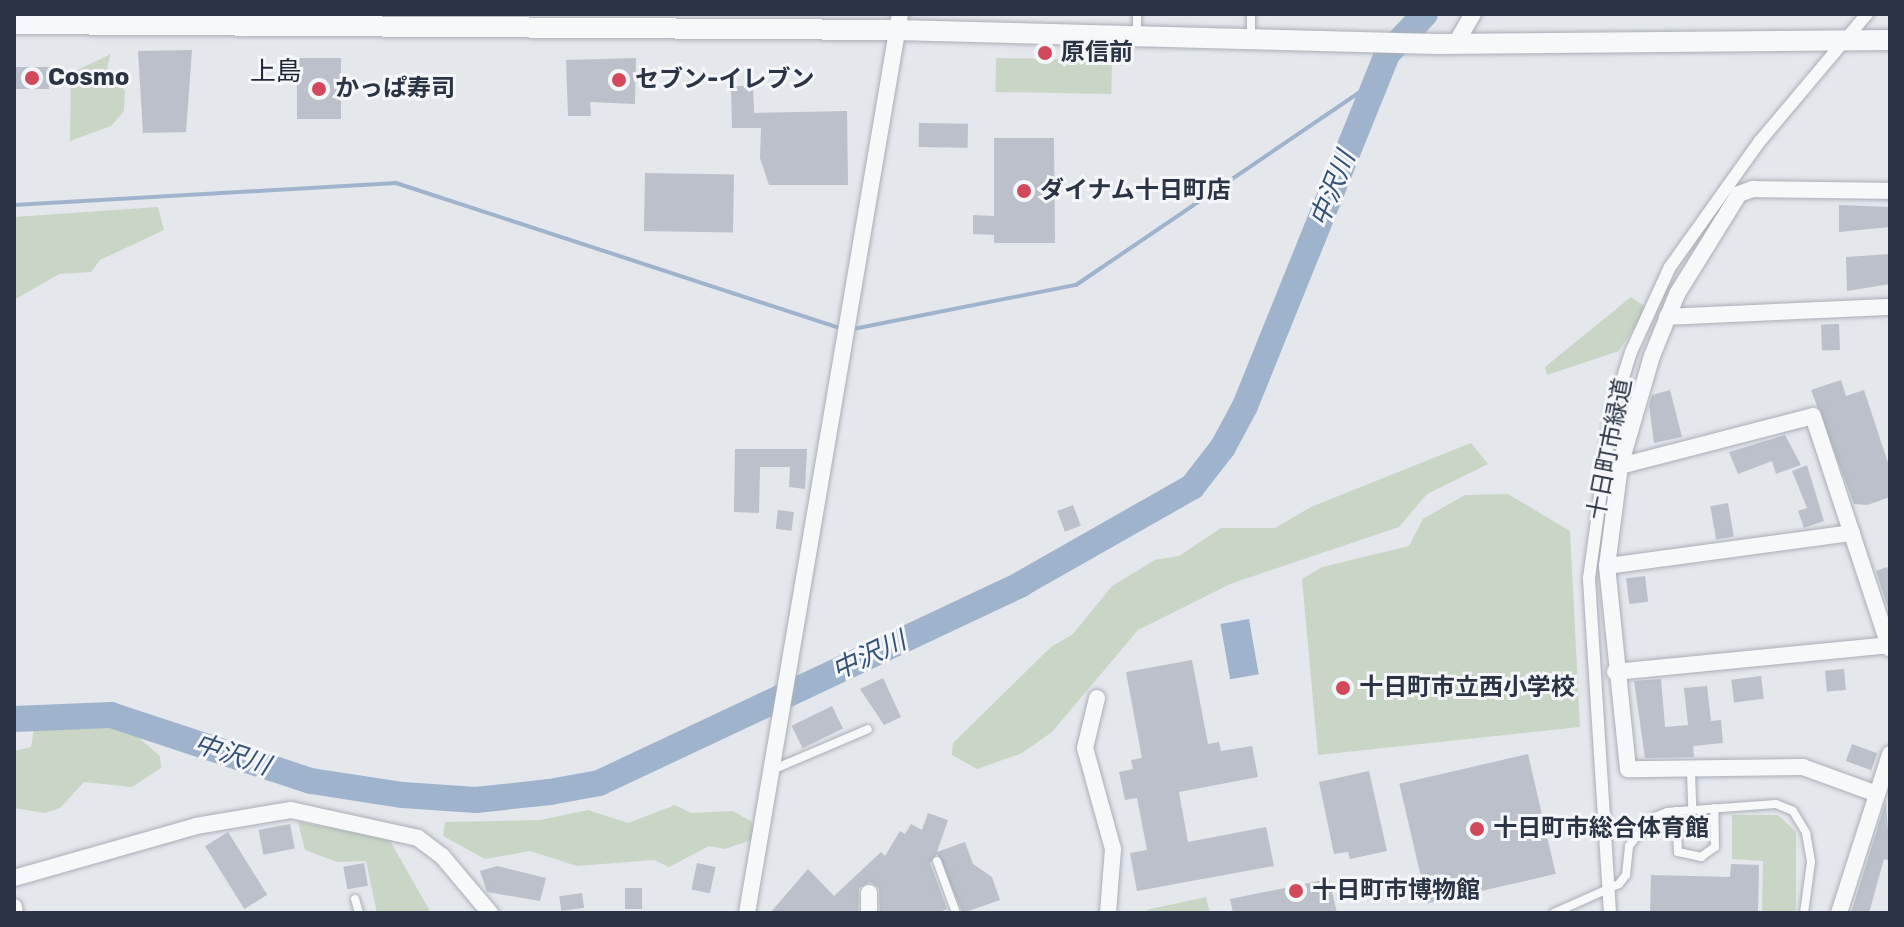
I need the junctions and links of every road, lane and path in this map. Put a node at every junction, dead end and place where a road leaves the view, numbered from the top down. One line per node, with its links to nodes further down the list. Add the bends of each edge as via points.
1 (1137, 14): 8 (lane)
2 (1251, 14): 10 (lane)
3 (1473, 14): 12 (street)
4 (1867, 14): 9 (street, 十日町市緑道)
5 (712, 22): 6 (street); 7 (street)
6 (898, 22): 8 (street); 24 (street)
7 (14, 24)
8 (1137, 37): 10 (street)
9 (1849, 39): 11 (street); 12 (street); 32 (street, 十日町市緑道, via 1760,141 1670,267 1631,352 1612,412 1589,578)
10 (1252, 40): 12 (street)
11 (1890, 40)
12 (1447, 43)
13 (1890, 191): 15 (street, via 1753,189 1739,194)
14 (1890, 307): 15 (street)
15 (1667, 317): 16 (street)
16 (1620, 466): 17 (street, via 1813,416); 18 (street)
17 (1852, 533): 18 (street); 19 (street)
18 (1607, 566): 20 (street)
19 (1889, 647): 20 (street)
20 (1615, 672): 25 (street, via 1628,769)
21 (1097, 698): 42 (street, via 1085,748 1113,849)
22 (868, 729): 24 (lane)
23 (1890, 754): 26 (street)
24 (772, 770): 39 (street)
25 (1691, 772): 26 (street, via 1803,767); 28 (lane)
26 (1877, 794): 46 (street)
27 (1714, 808): 28 (lane); 29 (lane, via 1715,847 1701,857 1678,852); 45 (lane, via 1776,804 1793,811 1806,833 1811,862)
28 (1692, 810): 29 (lane)
29 (1676, 811): 32 (lane, via 1637,831 1626,875)
30 (937, 861): 41 (lane)
31 (14, 878): 38 (street, via 196,826 291,810 418,838 442,856)
32 (1611, 888): 43 (lane); 44 (street, 十日町市緑道)
33 (869, 893): 40 (street)
34 (355, 899): 37 (lane)
35 (14, 907): 36 (street)
36 (15, 913)
37 (359, 913)
38 (490, 913)
39 (747, 913)
40 (869, 913)
41 (956, 913)
42 (1108, 913)
43 (1554, 913)
44 (1610, 913)
45 (1804, 913)
46 (1839, 913)

